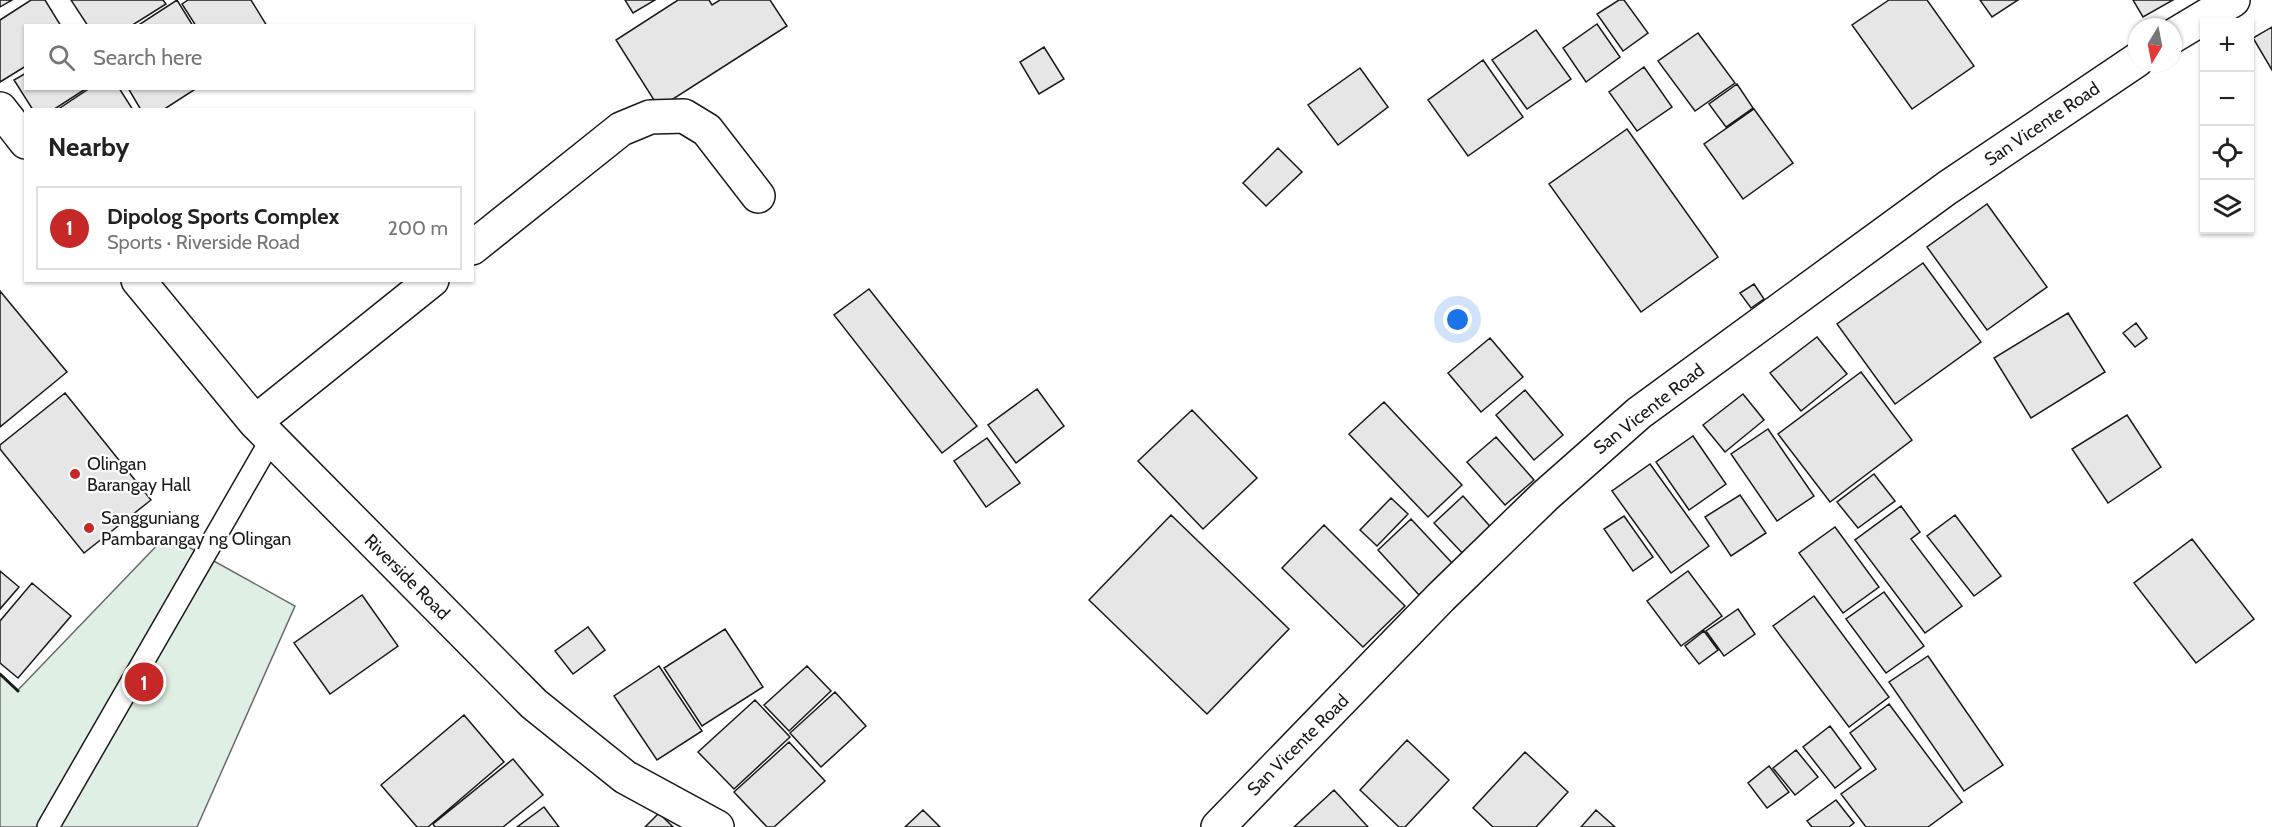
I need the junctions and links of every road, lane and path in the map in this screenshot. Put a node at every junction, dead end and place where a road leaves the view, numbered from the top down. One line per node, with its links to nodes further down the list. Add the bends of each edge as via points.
1 (2233, 0): 2 (street)
2 (2182, 31)
3 (2128, 66): 13 (street, San Vicente Road, via 1911,214 1639,413 1545,496 1441,597)
4 (0, 109): 5 (street)
5 (24, 139)
6 (758, 196): 7 (street, via 707,130 684,116 650,117 621,129)
7 (474, 246)
8 (140, 282): 10 (street, Riverside Road)
9 (430, 282): 10 (street)
10 (263, 430): 11 (lane); 12 (street, Riverside Road, via 534,704 625,777)
11 (48, 827)
12 (717, 827)
13 (1218, 827)

